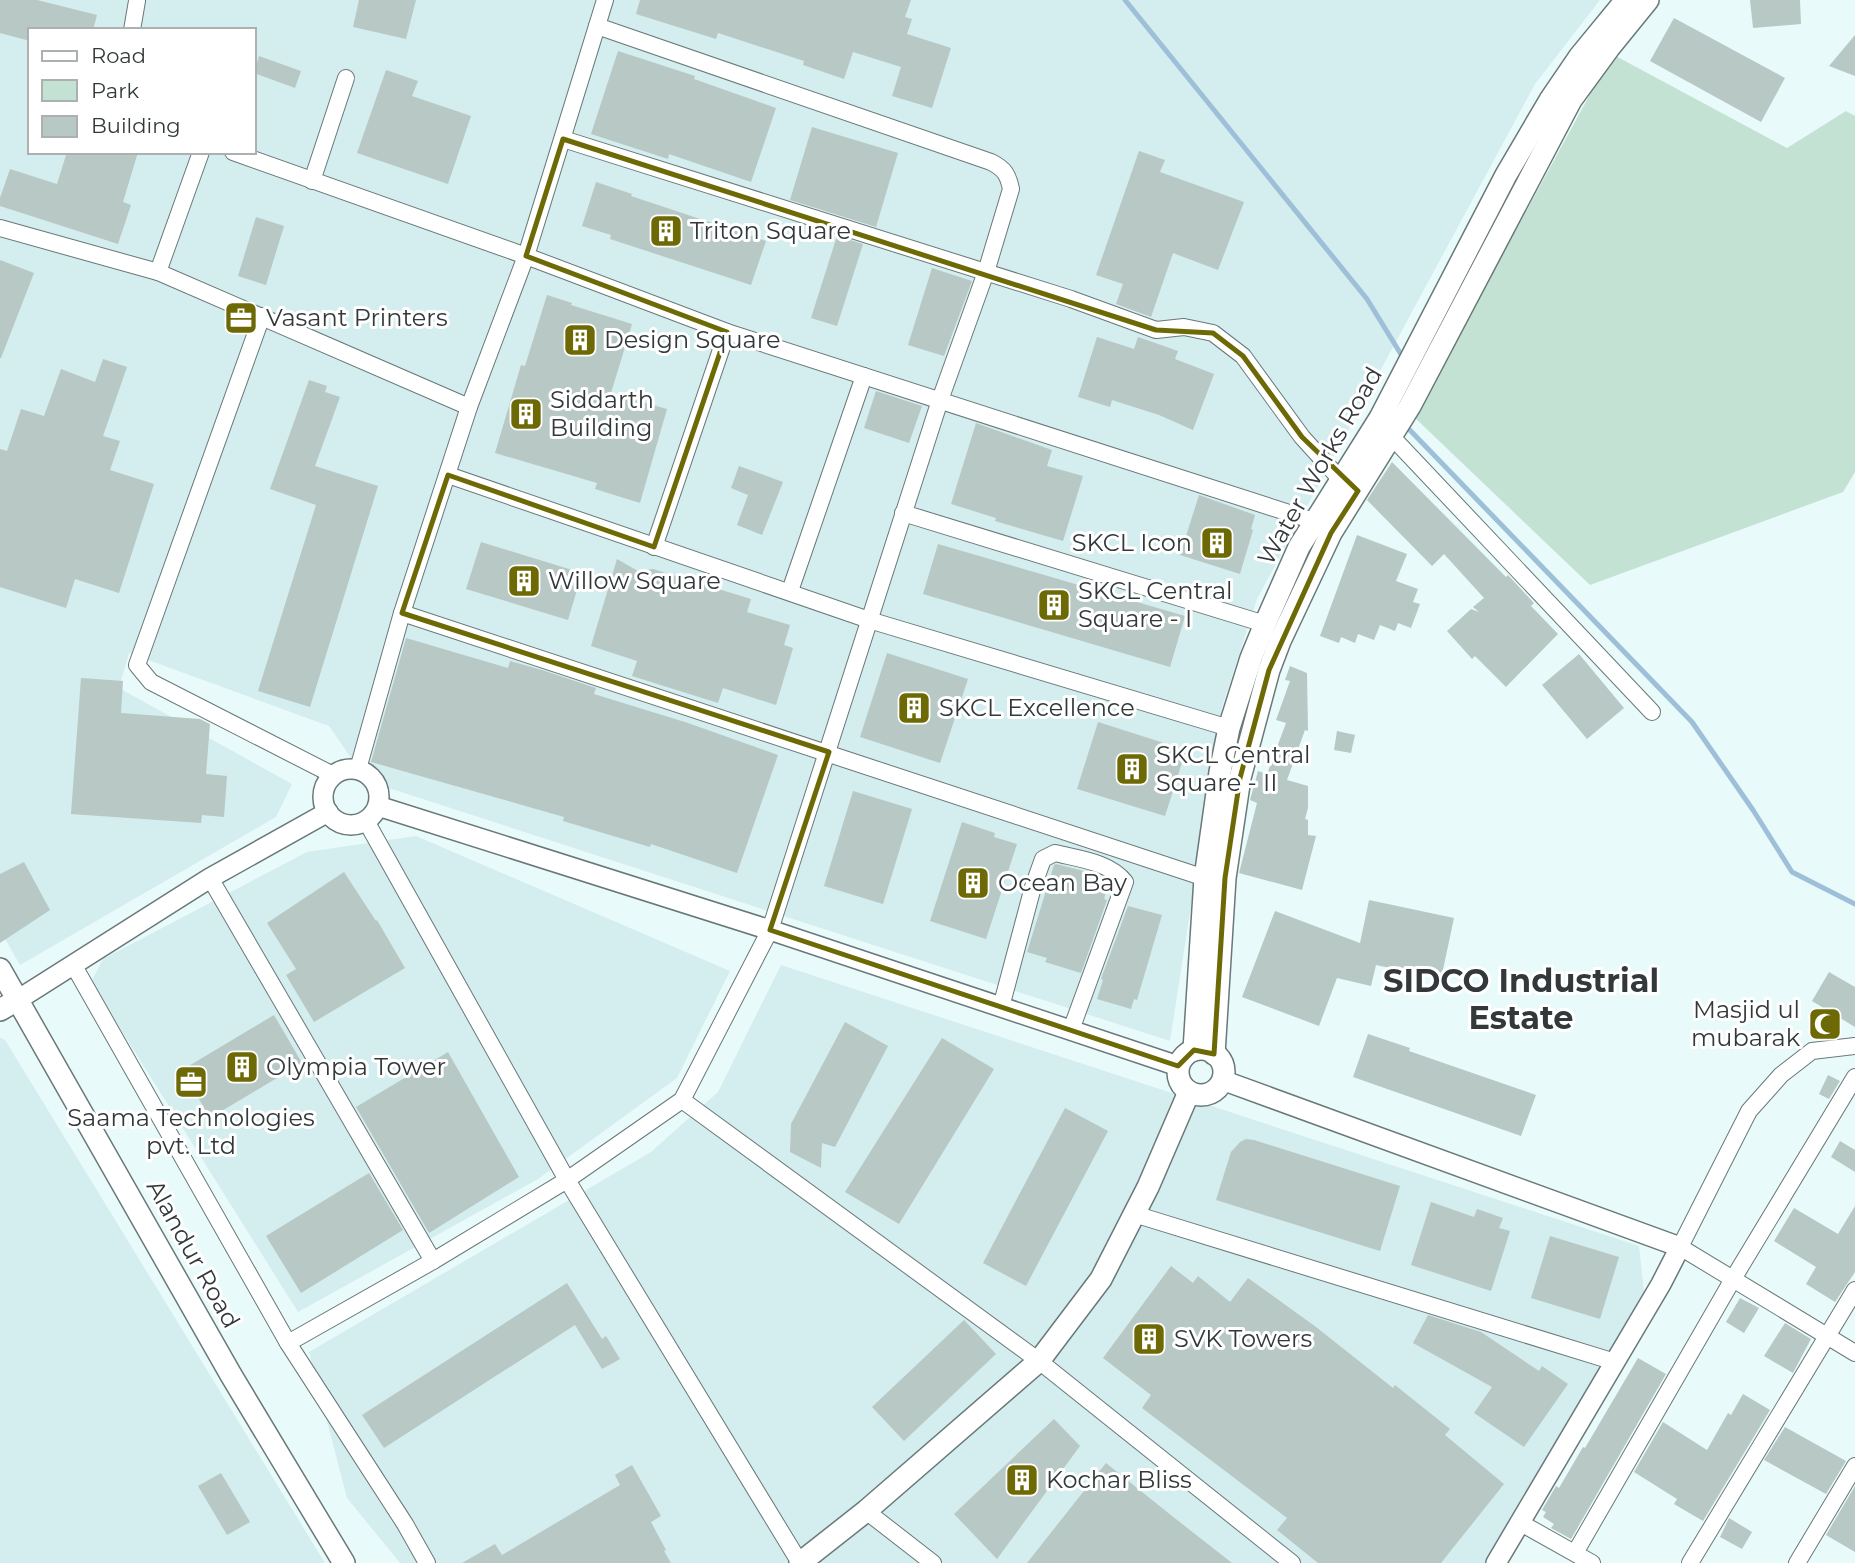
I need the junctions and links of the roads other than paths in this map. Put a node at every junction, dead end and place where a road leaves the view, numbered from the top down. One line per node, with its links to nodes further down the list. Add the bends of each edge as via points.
1 (605, 0): 5 (street)
2 (1626, 0): 20 (main road, Water Works Road, via 1580,56 1506,175)
3 (1648, 0): 20 (main road, Water Works Road, via 1571,100)
4 (137, 1): 6 (street)
5 (597, 26): 8 (street); 15 (street, via 1002,167 1011,189)
6 (132, 28)
7 (346, 78): 11 (street)
8 (563, 139): 13 (street); 15 (street)
9 (200, 154): 14 (street)
10 (238, 154): 11 (street)
11 (312, 181): 13 (street)
12 (0, 228): 14 (street)
13 (526, 256): 17 (street); 21 (street)
14 (158, 272): 16 (street)
15 (986, 272): 19 (street); 24 (street, via 1156,330 1184,327 1213,333 1243,356 1302,437)
16 (262, 316): 21 (street); 36 (street, via 137,665 150,682)
17 (727, 332): 18 (street); 27 (street)
18 (864, 376): 19 (street); 28 (street)
19 (940, 400): 25 (street); 26 (street)
20 (1401, 400): 22 (main road, Water Works Road)
21 (469, 407): 23 (street)
22 (1389, 429): 24 (main road, Water Works Road); 32 (street)
23 (448, 475): 27 (street); 29 (street)
24 (1350, 486): 26 (main road, Water Works Road); 37 (main road, Water Works Road, via 1280,641)
25 (903, 513): 30 (street); 31 (street)
26 (1314, 521): 31 (main road, Water Works Road)
27 (654, 547): 28 (street)
28 (790, 591): 30 (street)
29 (402, 613): 34 (street); 35 (street)
30 (869, 620): 33 (street); 34 (street)
31 (1265, 624): 33 (main road, Water Works Road)
32 (1652, 712)
33 (1229, 728): 37 (main road, Water Works Road)
34 (829, 752): 41 (street); 42 (street)
35 (358, 769): 36 (street); 39 (street, via 378,787)
36 (333, 775): 38 (street, via 324,791)
37 (1230, 775): 41 (main road, Water Works Road); 50 (main road, Water Works Road, via 1225,878)
38 (328, 812): 39 (street, via 347,824); 40 (street)
39 (372, 814): 42 (street); 56 (street)
40 (210, 877): 43 (street); 59 (street)
41 (1205, 878): 50 (main road, Water Works Road)
42 (770, 930): 46 (street); 55 (street)
43 (74, 966): 45 (street); 63 (street)
44 (0, 969): 45 (main road, Alandur Road)
45 (19, 999): 47 (main road); 71 (main road, Alandur Road, via 231,1375)
46 (1001, 1007): 48 (street); 48 (street, via 1043,859 1055,852 1106,867 1125,882)
47 (0, 1010)
48 (1071, 1030): 51 (street)
49 (1855, 1046): 58 (street, via 1812,1051 1781,1075 1749,1111)
50 (1204, 1052): 51 (main road, via 1187,1054); 53 (main road, via 1223,1066)
51 (1178, 1066): 54 (main road, via 1179,1081)
52 (1855, 1077): 60 (street)
53 (1222, 1080): 54 (main road, via 1208,1094); 58 (street)
54 (1189, 1092): 57 (main road)
55 (682, 1100): 56 (street); 65 (street)
56 (567, 1180): 59 (street); 73 (street)
57 (1134, 1214): 65 (main road, via 1101,1279); 66 (street)
58 (1680, 1247): 60 (street); 66 (street)
59 (433, 1262): 63 (street)
60 (1732, 1279): 62 (street); 70 (street)
61 (1855, 1290): 62 (street)
62 (1827, 1336): 64 (street); 78 (street)
63 (288, 1343): 72 (street)
64 (1855, 1353)
65 (1039, 1360): 68 (main road); 75 (street)
66 (1615, 1362): 69 (street)
67 (1855, 1466): 79 (street)
68 (866, 1511): 73 (main road); 74 (street)
69 (1519, 1522): 70 (street); 76 (street)
70 (1575, 1553): 77 (street)
71 (344, 1563)
72 (427, 1563)
73 (800, 1563)
74 (933, 1563)
75 (1292, 1563)
76 (1496, 1563)
77 (1592, 1563)
78 (1690, 1563)
79 (1797, 1563)

